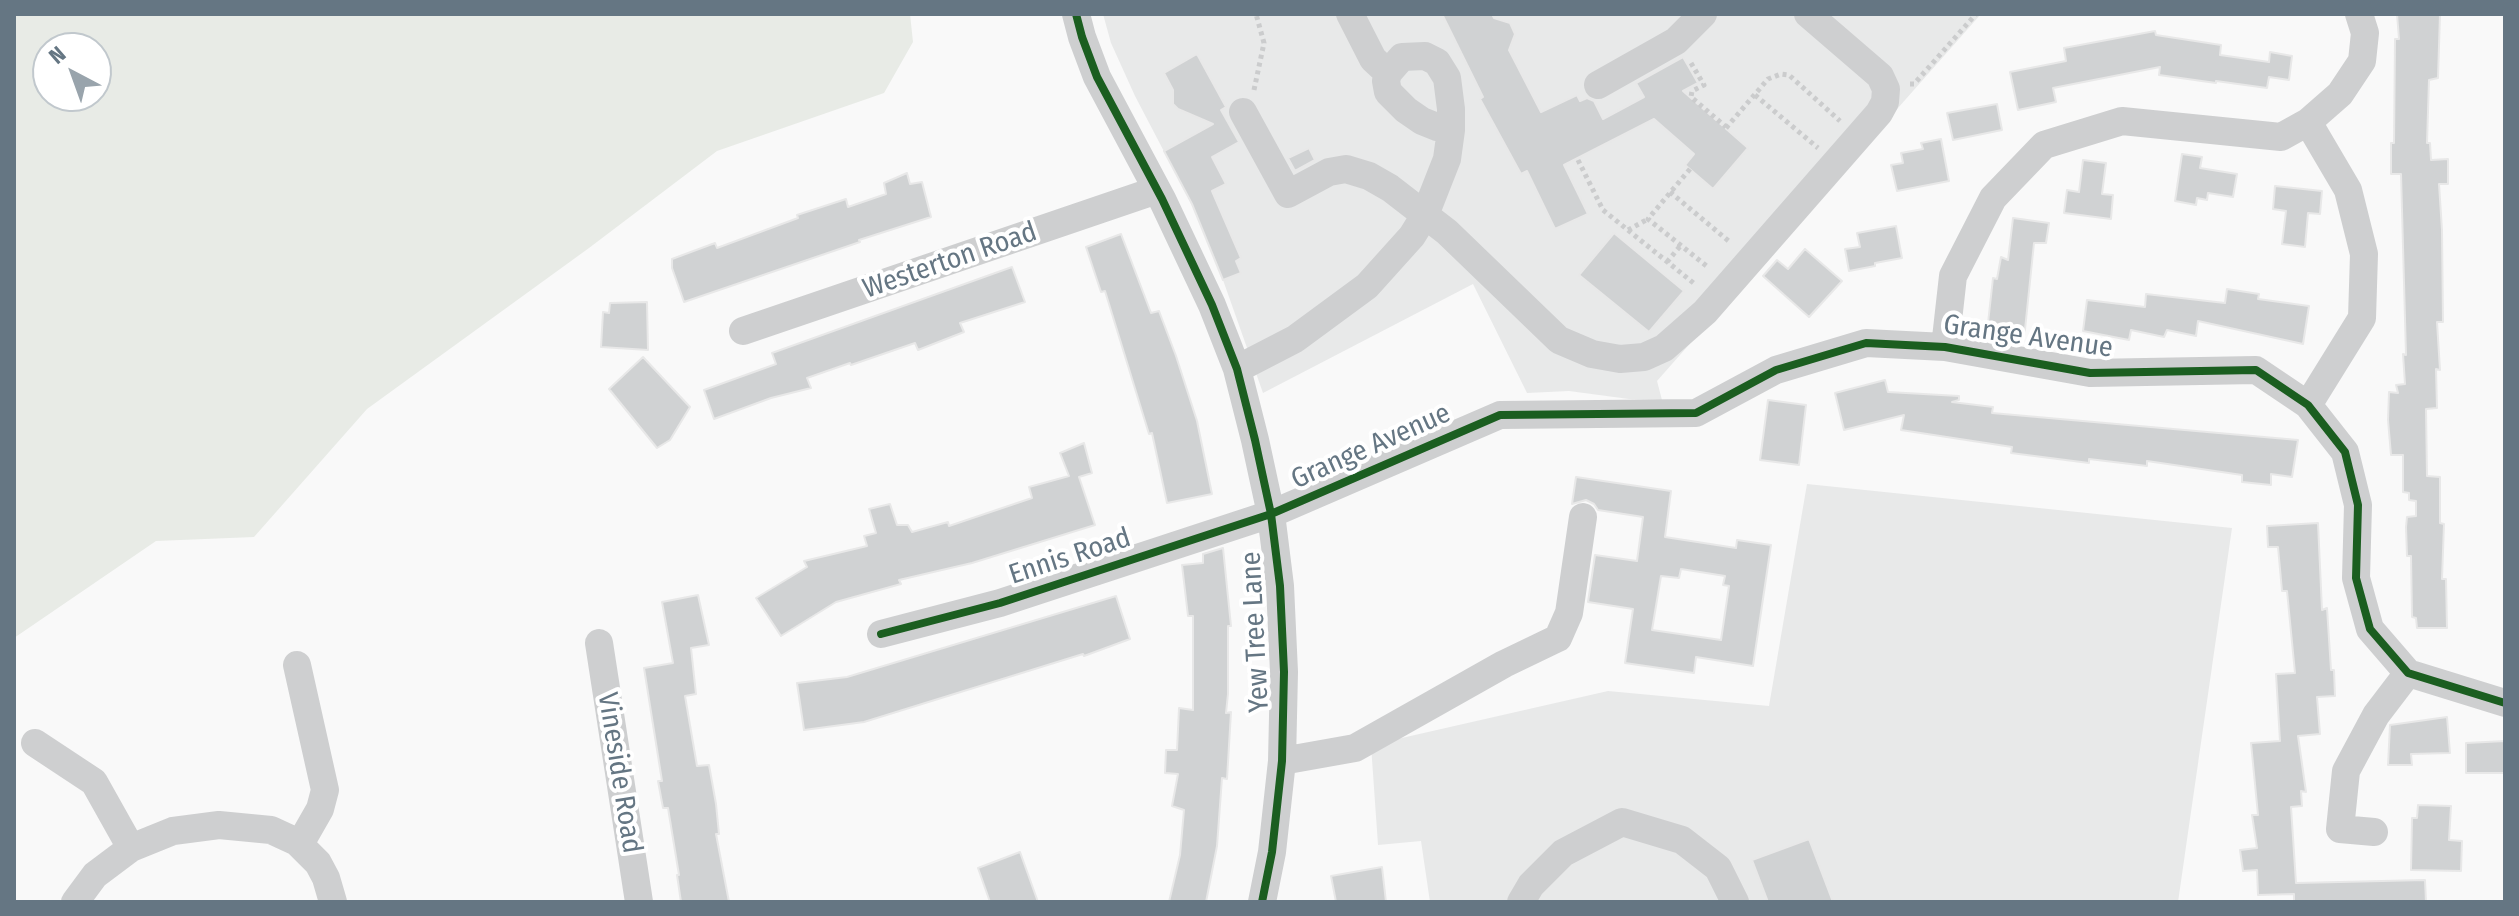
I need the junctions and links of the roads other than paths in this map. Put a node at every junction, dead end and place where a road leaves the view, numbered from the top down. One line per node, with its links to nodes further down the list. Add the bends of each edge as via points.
1 (1076, 14): 11 (street, Yew Tree Lane, via 1097,77)
2 (1350, 14): 6 (street, via 1373,59)
3 (1703, 14): 7 (street, via 1676,41)
4 (1808, 14): 12 (street, via 1880,76 1885,102 1715,301 1664,348 1620,359 1559,340)
5 (2359, 14): 9 (street, via 2365,33 2362,61 2340,94)
6 (1388, 73): 10 (street, via 1388,92 1395,100 1422,121); 10 (street, via 1402,57 1425,56 1437,62 1447,78)
7 (1598, 85)
8 (1243, 112): 12 (street, via 1288,194 1346,169 1390,188)
9 (2308, 122): 14 (street, via 2281,137 2122,121 2044,145 1993,198 1953,276); 16 (street, via 2348,190 2364,254 2362,318)
10 (1451, 130): 12 (street, via 1447,159)
11 (1157, 190): 13 (street, Westerton Road); 15 (street, Yew Tree Lane)
12 (1425, 215): 15 (street, via 1367,286 1295,339)
13 (743, 331)
14 (1945, 347): 16 (street, Grange Avenue, via 2090,373 2256,370); 17 (street, Grange Avenue, via 1866,343 1776,370 1696,413 1500,415)
15 (1237, 369): 17 (street, Yew Tree Lane)
16 (2308, 405): 22 (street, Grange Avenue, via 2345,452 2358,505 2356,578 2370,629)
17 (1271, 514): 19 (street, Ennis Road, via 1000,603); 25 (street, Yew Tree Lane, via 1284,672)
18 (1583, 517): 25 (street, via 1569,613 1558,638 1355,748)
19 (881, 634)
20 (599, 643): 31 (street, Vineside Road)
21 (297, 665): 27 (street, via 325,790)
22 (2408, 673): 23 (street); 26 (street, via 2376,715 2346,771 2340,829)
23 (2505, 703)
24 (35, 743): 28 (street, via 94,782)
25 (1282, 761): 32 (street, Yew Tree Lane)
26 (2374, 832)
27 (300, 844): 28 (street, via 271,830 219,825 173,831); 30 (street, via 318,863)
28 (131, 848): 29 (street, via 95,875)
29 (75, 902)
30 (333, 902)
31 (639, 902)
32 (1262, 902)
33 (1521, 902): 34 (street, via 1563,853 1622,822 1682,840 1718,868)
34 (1735, 902)

